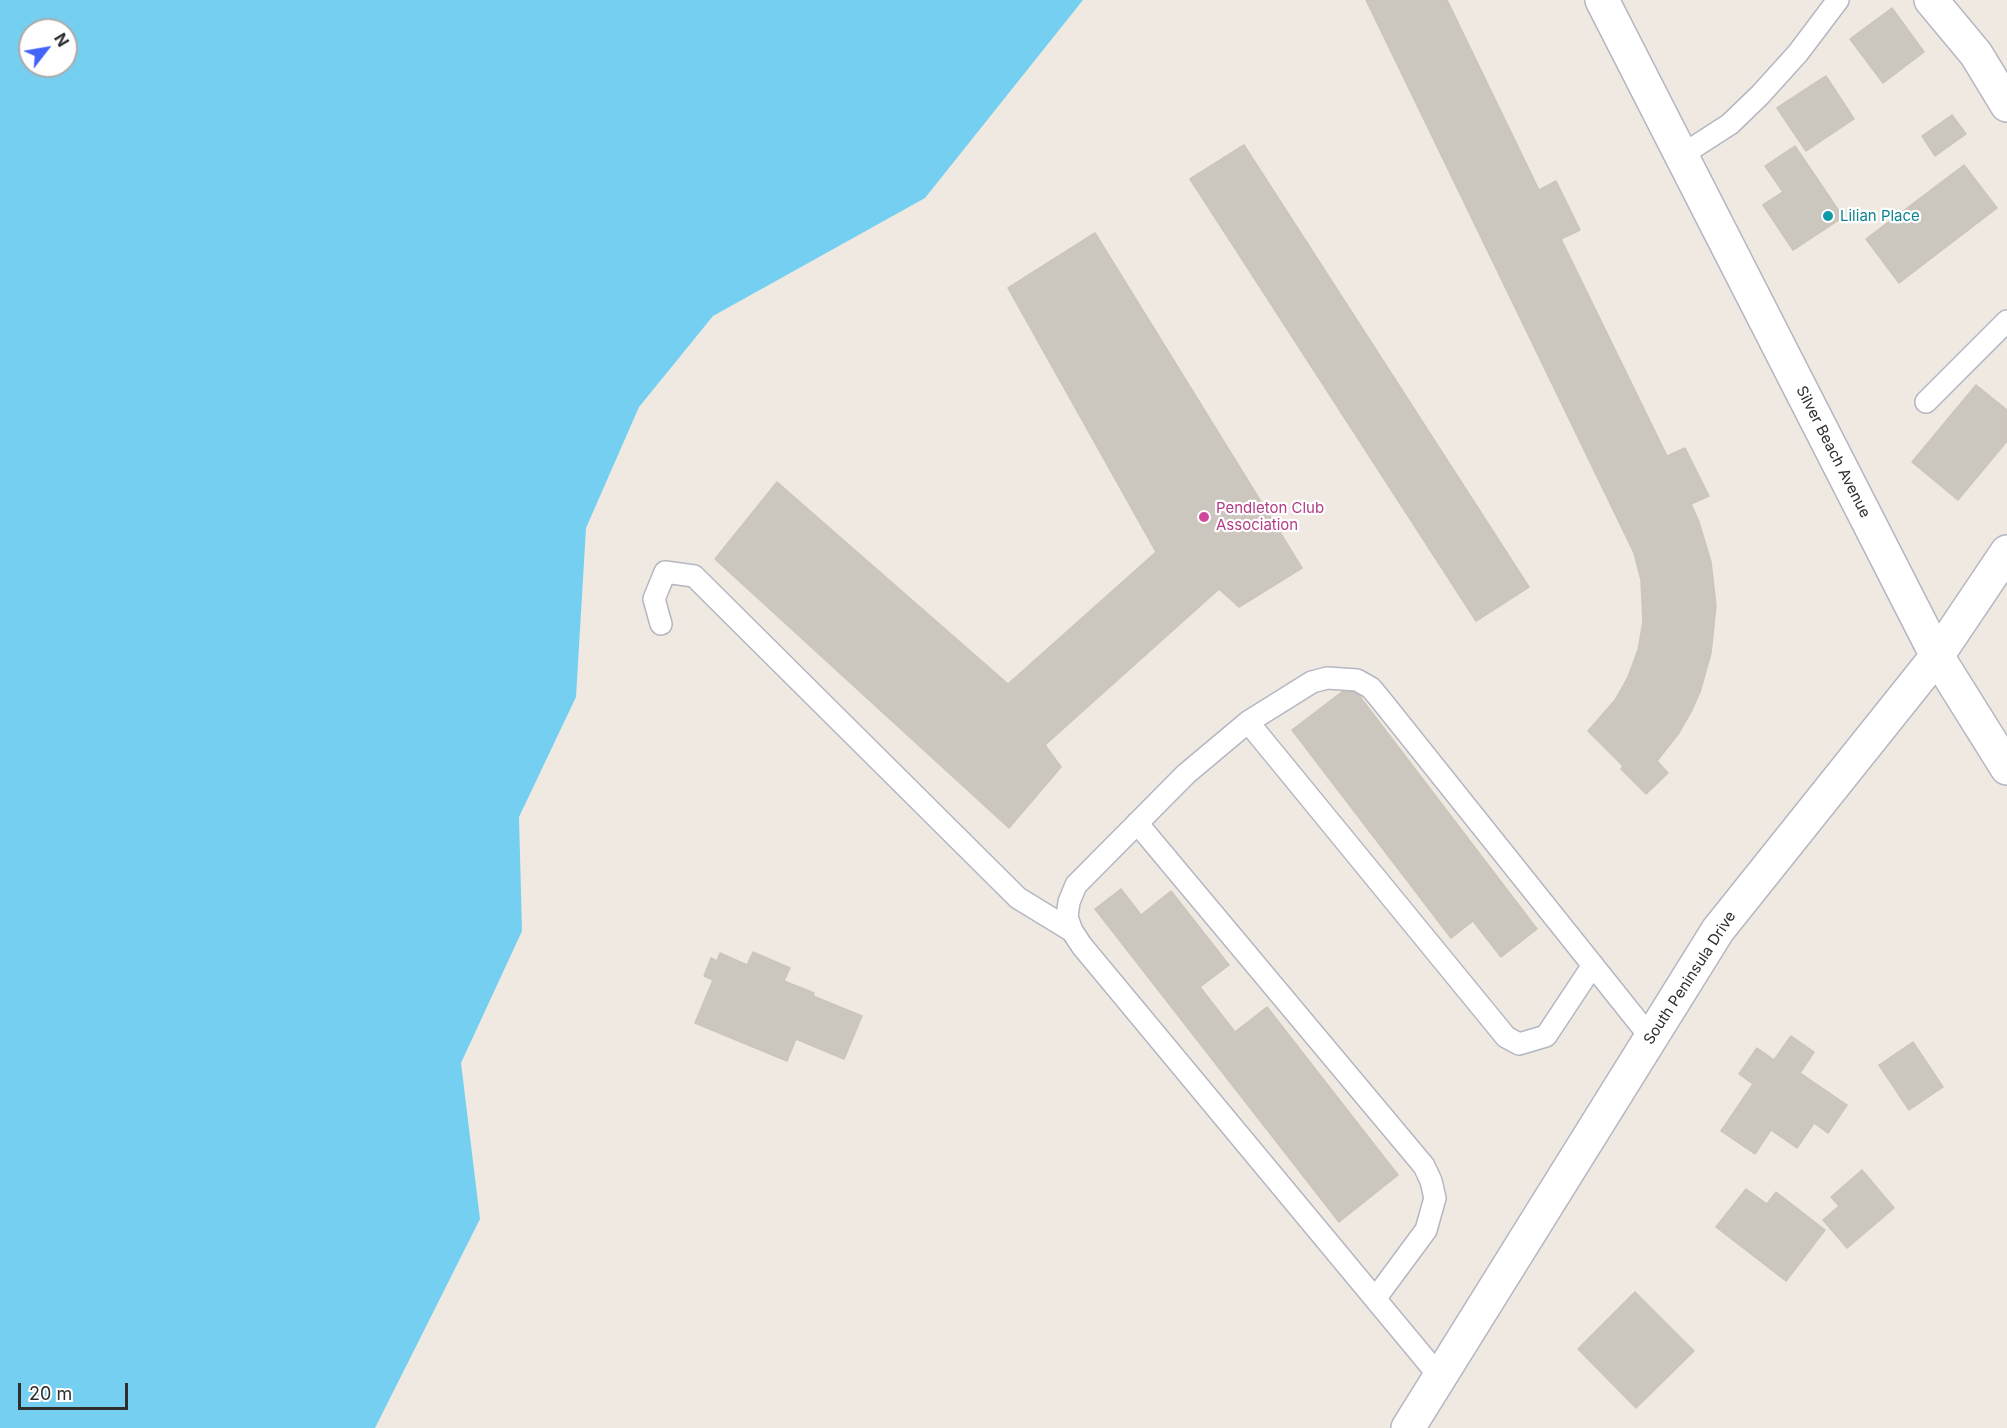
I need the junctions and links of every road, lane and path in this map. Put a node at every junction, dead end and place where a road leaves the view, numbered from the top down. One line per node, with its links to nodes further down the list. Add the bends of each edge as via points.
1 (1602, 0): 5 (main road, Silver Beach Avenue)
2 (1838, 0): 5 (lane, via 1798,53 1730,123)
3 (1931, 0): 4 (main road, via 1976,54)
4 (2007, 105)
5 (1676, 143): 10 (main road, Silver Beach Avenue)
6 (2007, 321): 7 (lane)
7 (1926, 402)
8 (2007, 552): 10 (main road, South Peninsula Drive)
9 (662, 624): 14 (lane, via 654,599 665,572 694,576 1018,898)
10 (1937, 656): 12 (main road, Silver Beach Avenue); 16 (main road, South Peninsula Drive, via 1718,930)
11 (1248, 722): 13 (lane, via 1186,774); 15 (lane, via 1312,682 1342,678 1371,688); 15 (lane, via 1506,1037 1519,1044 1546,1036)
12 (2007, 768)
13 (1137, 823): 14 (lane, via 1076,885 1067,917); 17 (lane, via 1425,1166 1435,1198 1426,1230)
14 (1072, 931): 17 (lane)
15 (1593, 965): 16 (lane)
16 (1651, 1038): 18 (main road, South Peninsula Drive)
17 (1375, 1299): 18 (lane)
18 (1440, 1377): 19 (main road, South Peninsula Drive)
19 (1415, 1425)

